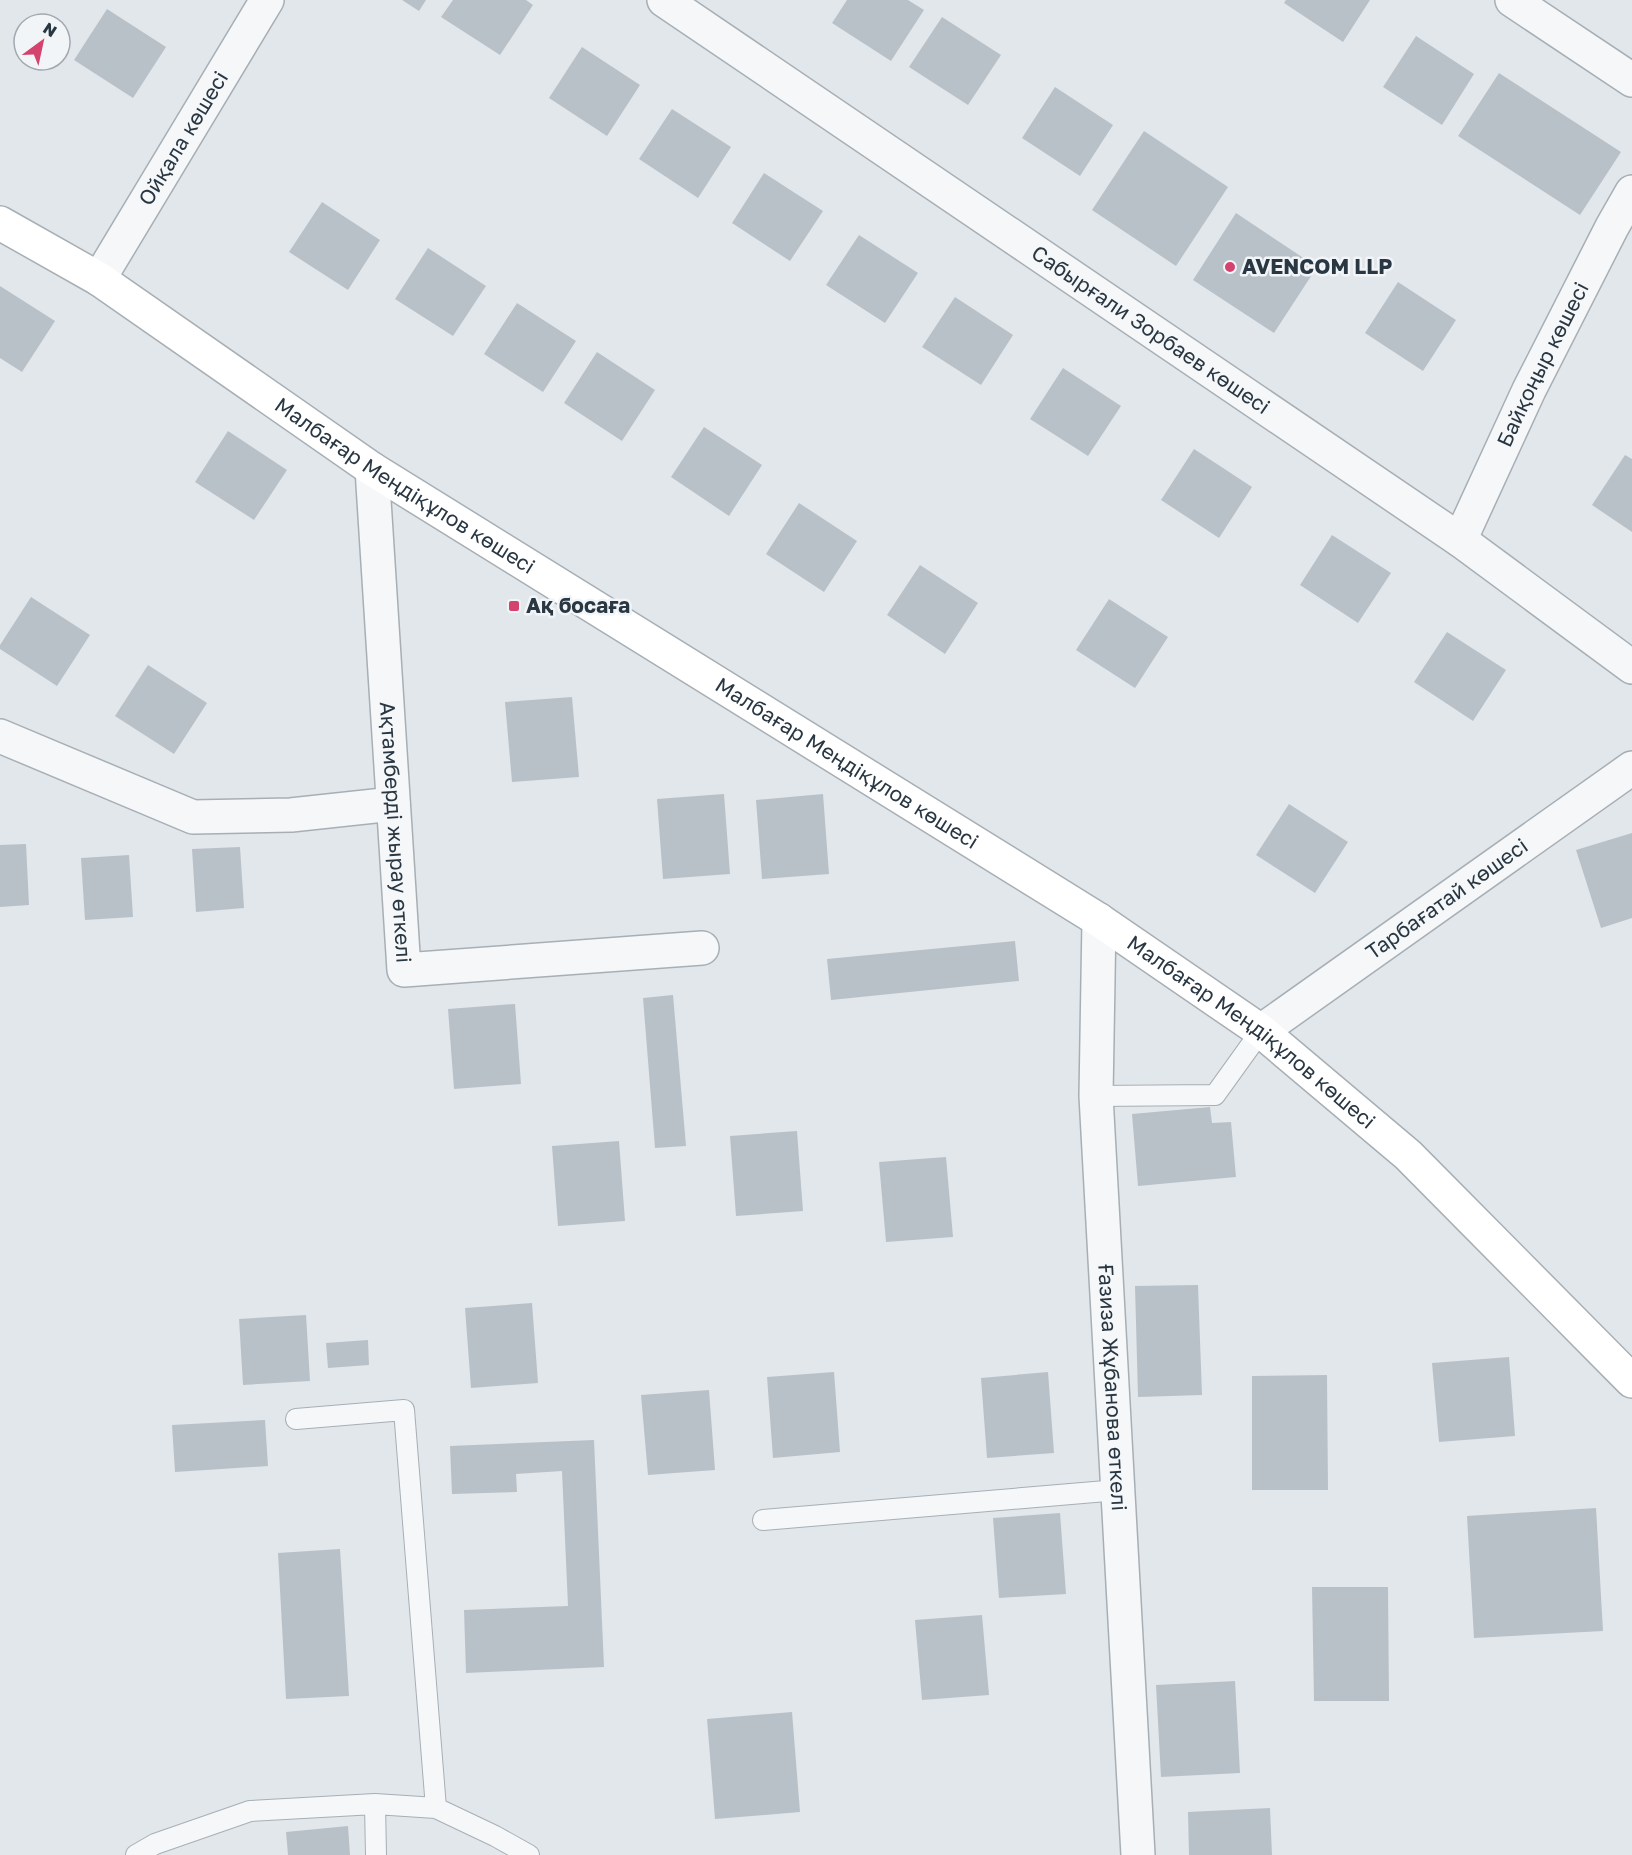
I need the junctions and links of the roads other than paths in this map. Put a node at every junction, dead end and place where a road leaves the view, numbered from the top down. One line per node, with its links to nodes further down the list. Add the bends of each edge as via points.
1 (267, 0): 7 (street, Ойқала көшесі)
2 (664, 0): 9 (street, Сабырғали Зорбаев көшесі)
3 (1512, 0): 4 (street)
4 (1632, 80)
5 (1632, 192): 9 (street, Байқоңыр көшесi, via 1529,390)
6 (0, 223): 7 (main road, Малбағар Меңдіқұлов көшесі)
7 (99, 279): 8 (main road, Малбағар Меңдіқұлов көшесі)
8 (372, 469): 13 (street, Ақтамберді жырау өткелі); 14 (main road, Малбағар Меңдіқұлов көшесі)
9 (1460, 540): 10 (street, Сабырғали Зорбаев көшесі)
10 (1632, 667)
11 (0, 736): 13 (street, via 193,817 291,816)
12 (1632, 768): 16 (street, Тарбағатай көшесi)
13 (393, 804): 15 (street, Ақтамберді жырау өткелі, via 404,970)
14 (1099, 920): 16 (main road, Малбағар Меңдіқұлов көшесі); 17 (street, Ғазиза Жұбанова өткелі)
15 (702, 948)
16 (1261, 1031): 17 (lane, via 1215,1095); 18 (main road, Малбағар Меңдіқұлов көшесі, via 1408,1155)
17 (1096, 1096): 20 (street, Ғазиза Жұбанова өткелі)
18 (1632, 1382)
19 (296, 1419): 23 (lane, via 404,1410)
20 (1118, 1490): 21 (lane); 27 (street, Ғазиза Жұбанова өткелі)
21 (763, 1520)
22 (375, 1804): 23 (lane); 24 (lane, via 250,1811 155,1844); 25 (lane)
23 (436, 1808): 26 (lane)
24 (136, 1855)
25 (376, 1855)
26 (529, 1855)
27 (1138, 1855)

